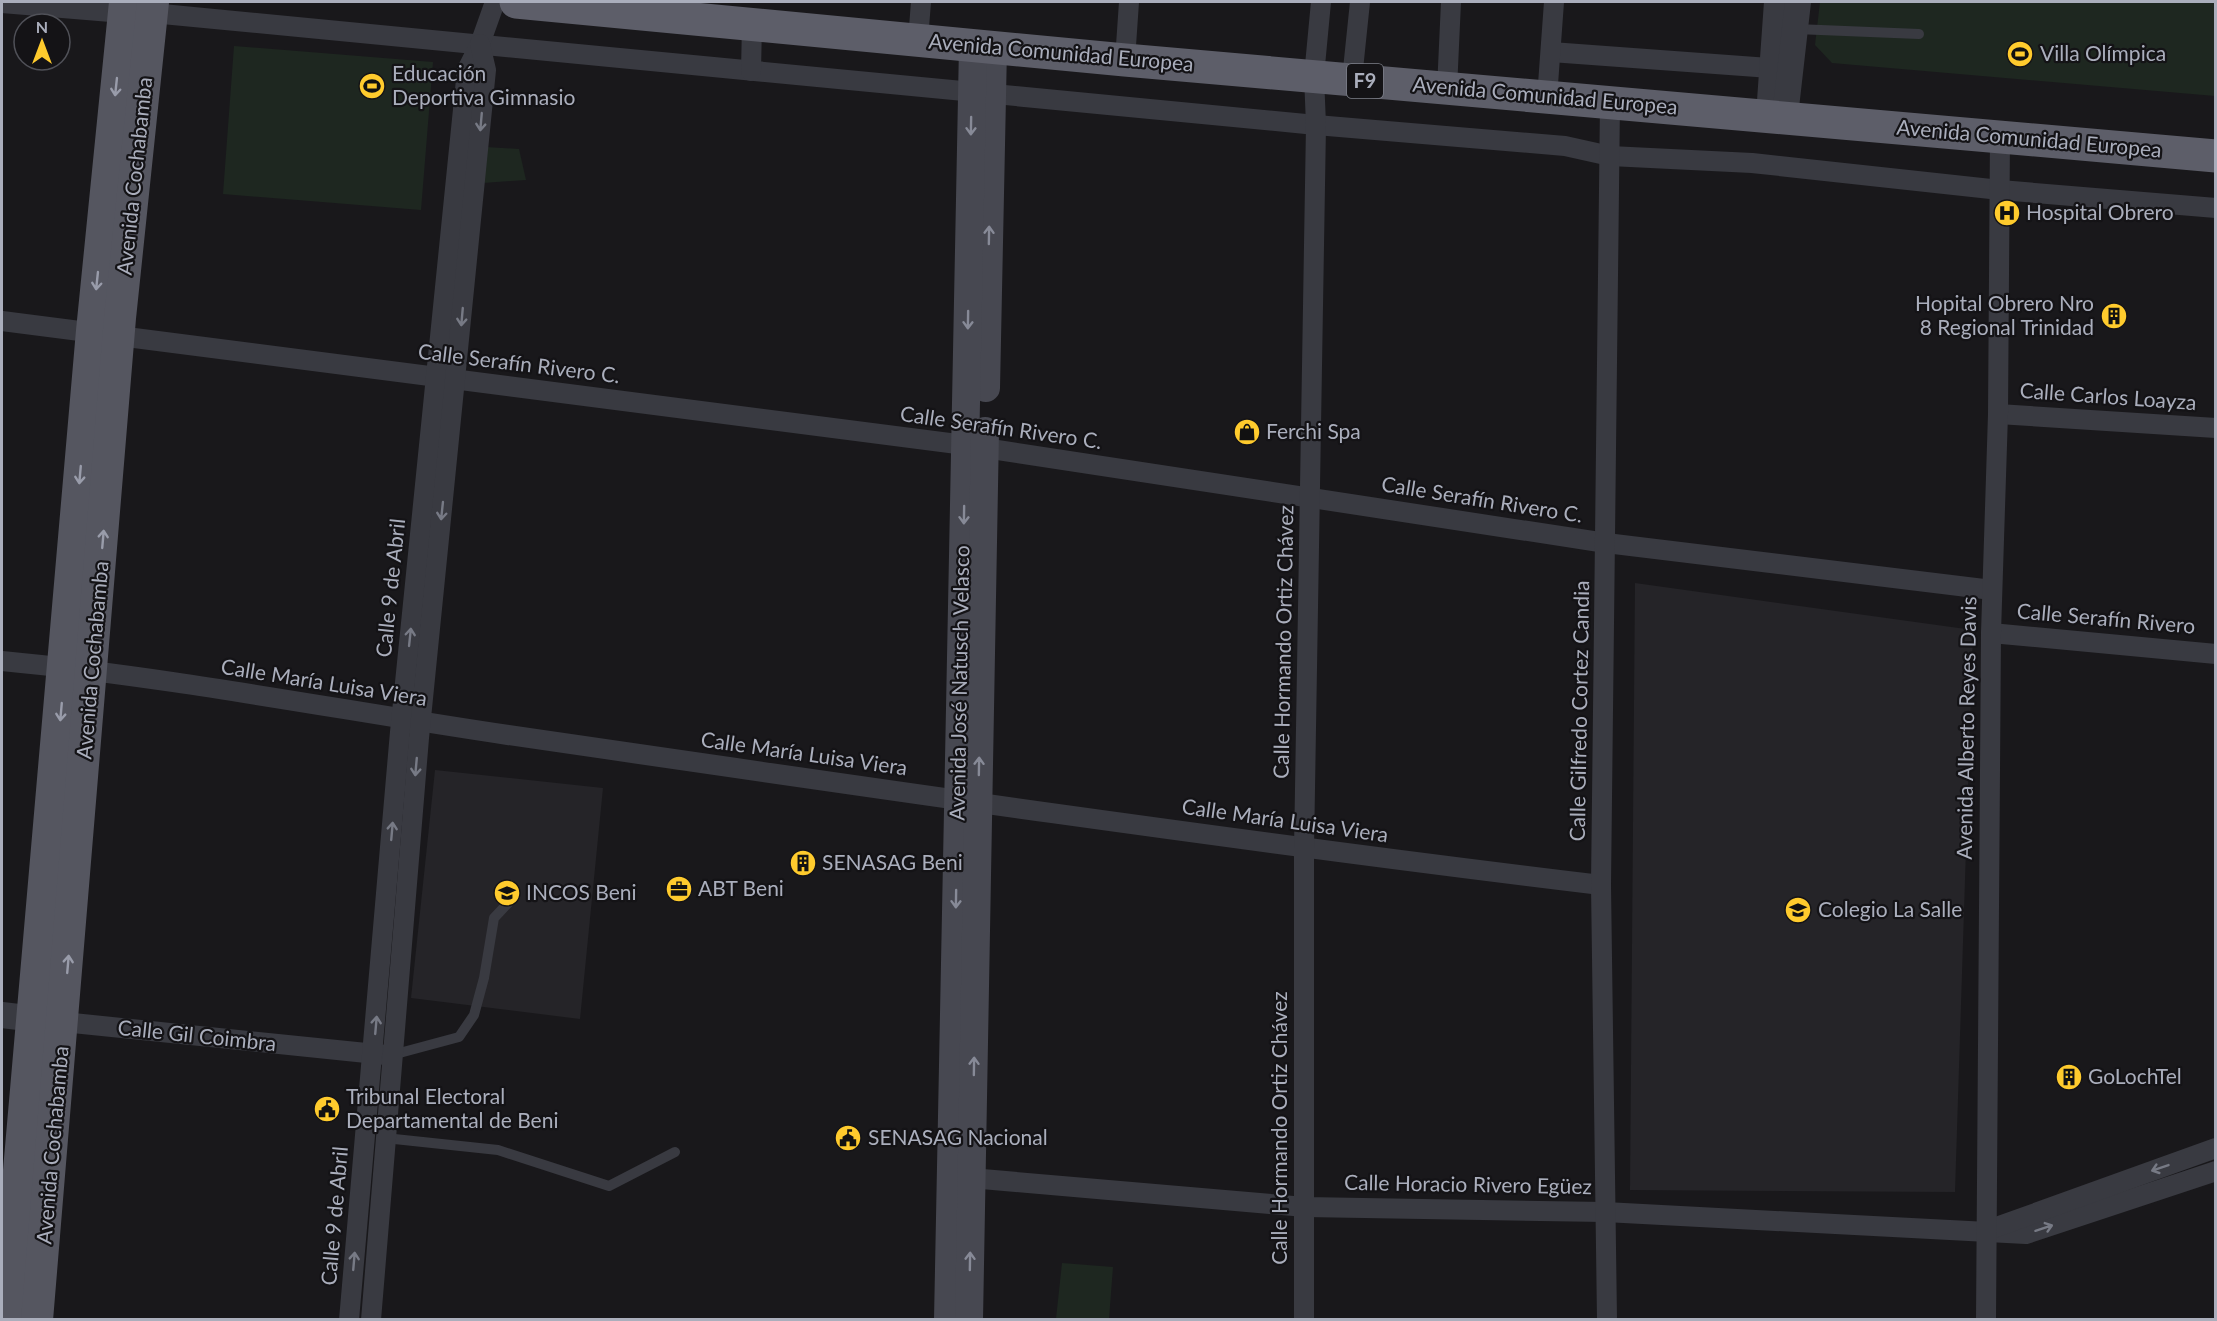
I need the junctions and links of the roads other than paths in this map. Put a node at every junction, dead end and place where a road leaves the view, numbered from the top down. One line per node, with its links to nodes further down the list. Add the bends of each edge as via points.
1 (495, 2): 18 (street, Calle 9 de Abril)
2 (516, 2): 12 (highway, Avenida Comunidad Europea / F9)
3 (921, 2): 17 (street)
4 (1129, 2): 21 (street)
5 (1321, 2): 24 (street, Calle Hormando Ortiz Chávez)
6 (1360, 2): 25 (street)
7 (1451, 2): 26 (street)
8 (1554, 2): 20 (street)
9 (1777, 2): 22 (street)
10 (1798, 2): 15 (street)
11 (2, 3): 13 (street)
12 (713, 11): 14 (highway, Avenida Comunidad Europea / F9)
13 (135, 12): 18 (street); 38 (main road, Avenida Cochabamba)
14 (752, 24): 17 (highway, Avenida Comunidad Europea / F9); 23 (street)
15 (1796, 29): 16 (lane); 22 (street)
16 (1919, 34)
17 (918, 40): 19 (highway, Avenida Comunidad Europea / F9)
18 (480, 44): 23 (street); 39 (street, Calle 9 de Abril, via 467,70)
19 (983, 47): 21 (highway, Avenida Comunidad Europea / F9); 27 (main road, Avenida José Natusch Velasco)
20 (1551, 52): 22 (street); 28 (street)
21 (1125, 60): 24 (highway, Avenida Comunidad Europea / F9)
22 (1781, 69): 30 (street)
23 (751, 70): 27 (street)
24 (1314, 76): 25 (highway, Avenida Comunidad Europea / F9); 31 (street, Calle Hormando Ortiz Chávez)
25 (1352, 79): 26 (highway, Avenida Comunidad Europea / F9)
26 (1447, 89): 28 (highway, Avenida Comunidad Europea / F9)
27 (982, 94): 31 (street); 42 (main road, Avenida José Natusch Velasco)
28 (1547, 98): 29 (highway, Avenida Comunidad Europea / F9)
29 (1610, 102): 30 (highway, Avenida Comunidad Europea / F9); 33 (street, Calle Gilfredo Cortez Candia)
30 (1777, 116): 32 (highway, Avenida Comunidad Europea / F9)
31 (1316, 125): 33 (street, via 1565,146); 43 (street, Calle Hormando Ortiz Chávez)
32 (2000, 136): 34 (highway, Avenida Comunidad Europea / F9); 35 (street, Avenida Alberto Reyes Davis)
33 (1610, 156): 35 (street, via 1752,163); 44 (street, Calle Gilfredo Cortez Candia)
34 (2216, 156)
35 (2000, 190): 36 (street); 40 (street, Avenida Alberto Reyes Davis)
36 (2216, 208)
37 (2, 321): 38 (street, Calle Serafín Rivero C.)
38 (106, 333): 39 (street, Calle Serafín Rivero C.); 49 (main road, Avenida Cochabamba)
39 (447, 380): 42 (street, Calle Serafín Rivero C.); 50 (street, Calle 9 de Abril)
40 (1998, 414): 41 (street, Calle Carlos Loayza); 45 (street, Avenida Alberto Reyes Davis)
41 (2216, 428)
42 (975, 447): 43 (street, Calle Serafín Rivero C.); 51 (main road, Avenida José Natusch Velasco)
43 (1311, 498): 44 (street, Calle Serafín Rivero C.); 52 (street, Calle Hormando Ortiz Chávez)
44 (1606, 543): 45 (street, Calle Serafín Rivero C.); 53 (street, Calle Gilfredo Cortez Candia)
45 (1992, 590): 46 (street, Avenida Alberto Reyes Davis)
46 (1991, 633): 47 (street, Calle Serafín Rivero); 65 (street, Avenida Alberto Reyes Davis)
47 (2216, 654)
48 (2, 661): 49 (street, Calle María Luisa Viera)
49 (78, 669): 50 (street, Calle María Luisa Viera); 56 (main road, Avenida Cochabamba)
50 (411, 721): 51 (street, Calle María Luisa Viera); 57 (street, Calle 9 de Abril)
51 (968, 802): 52 (street, Calle María Luisa Viera); 62 (main road, Avenida José Natusch Velasco)
52 (1304, 849): 53 (street, Calle María Luisa Viera); 63 (street, Calle Hormando Ortiz Chávez)
53 (1601, 885): 64 (street, Calle Gilfredo Cortez Candia)
54 (509, 902): 57 (lane, via 494,918 474,1015 459,1037)
55 (2, 1015): 56 (street, Calle Gil Coimbra)
56 (48, 1020): 57 (street, Calle Gil Coimbra); 66 (main road, Avenida Cochabamba); 67 (main road, Avenida Cochabamba)
57 (383, 1055): 58 (street, Calle 9 de Abril); 68 (street, Calle 9 de Abril, one-way to 57)
58 (385, 1138): 60 (lane, via 498,1150 609,1186); 69 (street, Calle 9 de Abril)
59 (2216, 1148): 65 (street, Calle Horacio Rivero Egüez, one-way to 65)
60 (675, 1152)
61 (2216, 1171): 65 (street, Calle Horacio Rivero Egüez, one-way to 61, via 2026,1234)
62 (961, 1177): 63 (street, Calle Horacio Rivero Egüez); 70 (main road, Avenida José Natusch Velasco); 71 (main road, Avenida José Natusch Velasco, one-way to 62)
63 (1305, 1207): 64 (street, Calle Horacio Rivero Egüez); 72 (street, Calle Hormando Ortiz Chávez)
64 (1605, 1212): 65 (street, Calle Horacio Rivero Egüez); 73 (street, Calle Gilfredo Cortez Candia)
65 (1986, 1232): 74 (street, Avenida Alberto Reyes Davis)
66 (6, 1320)
67 (37, 1320)
68 (349, 1320)
69 (371, 1320)
70 (948, 1320)
71 (969, 1320)
72 (1304, 1320)
73 (1607, 1320)
74 (1986, 1320)

